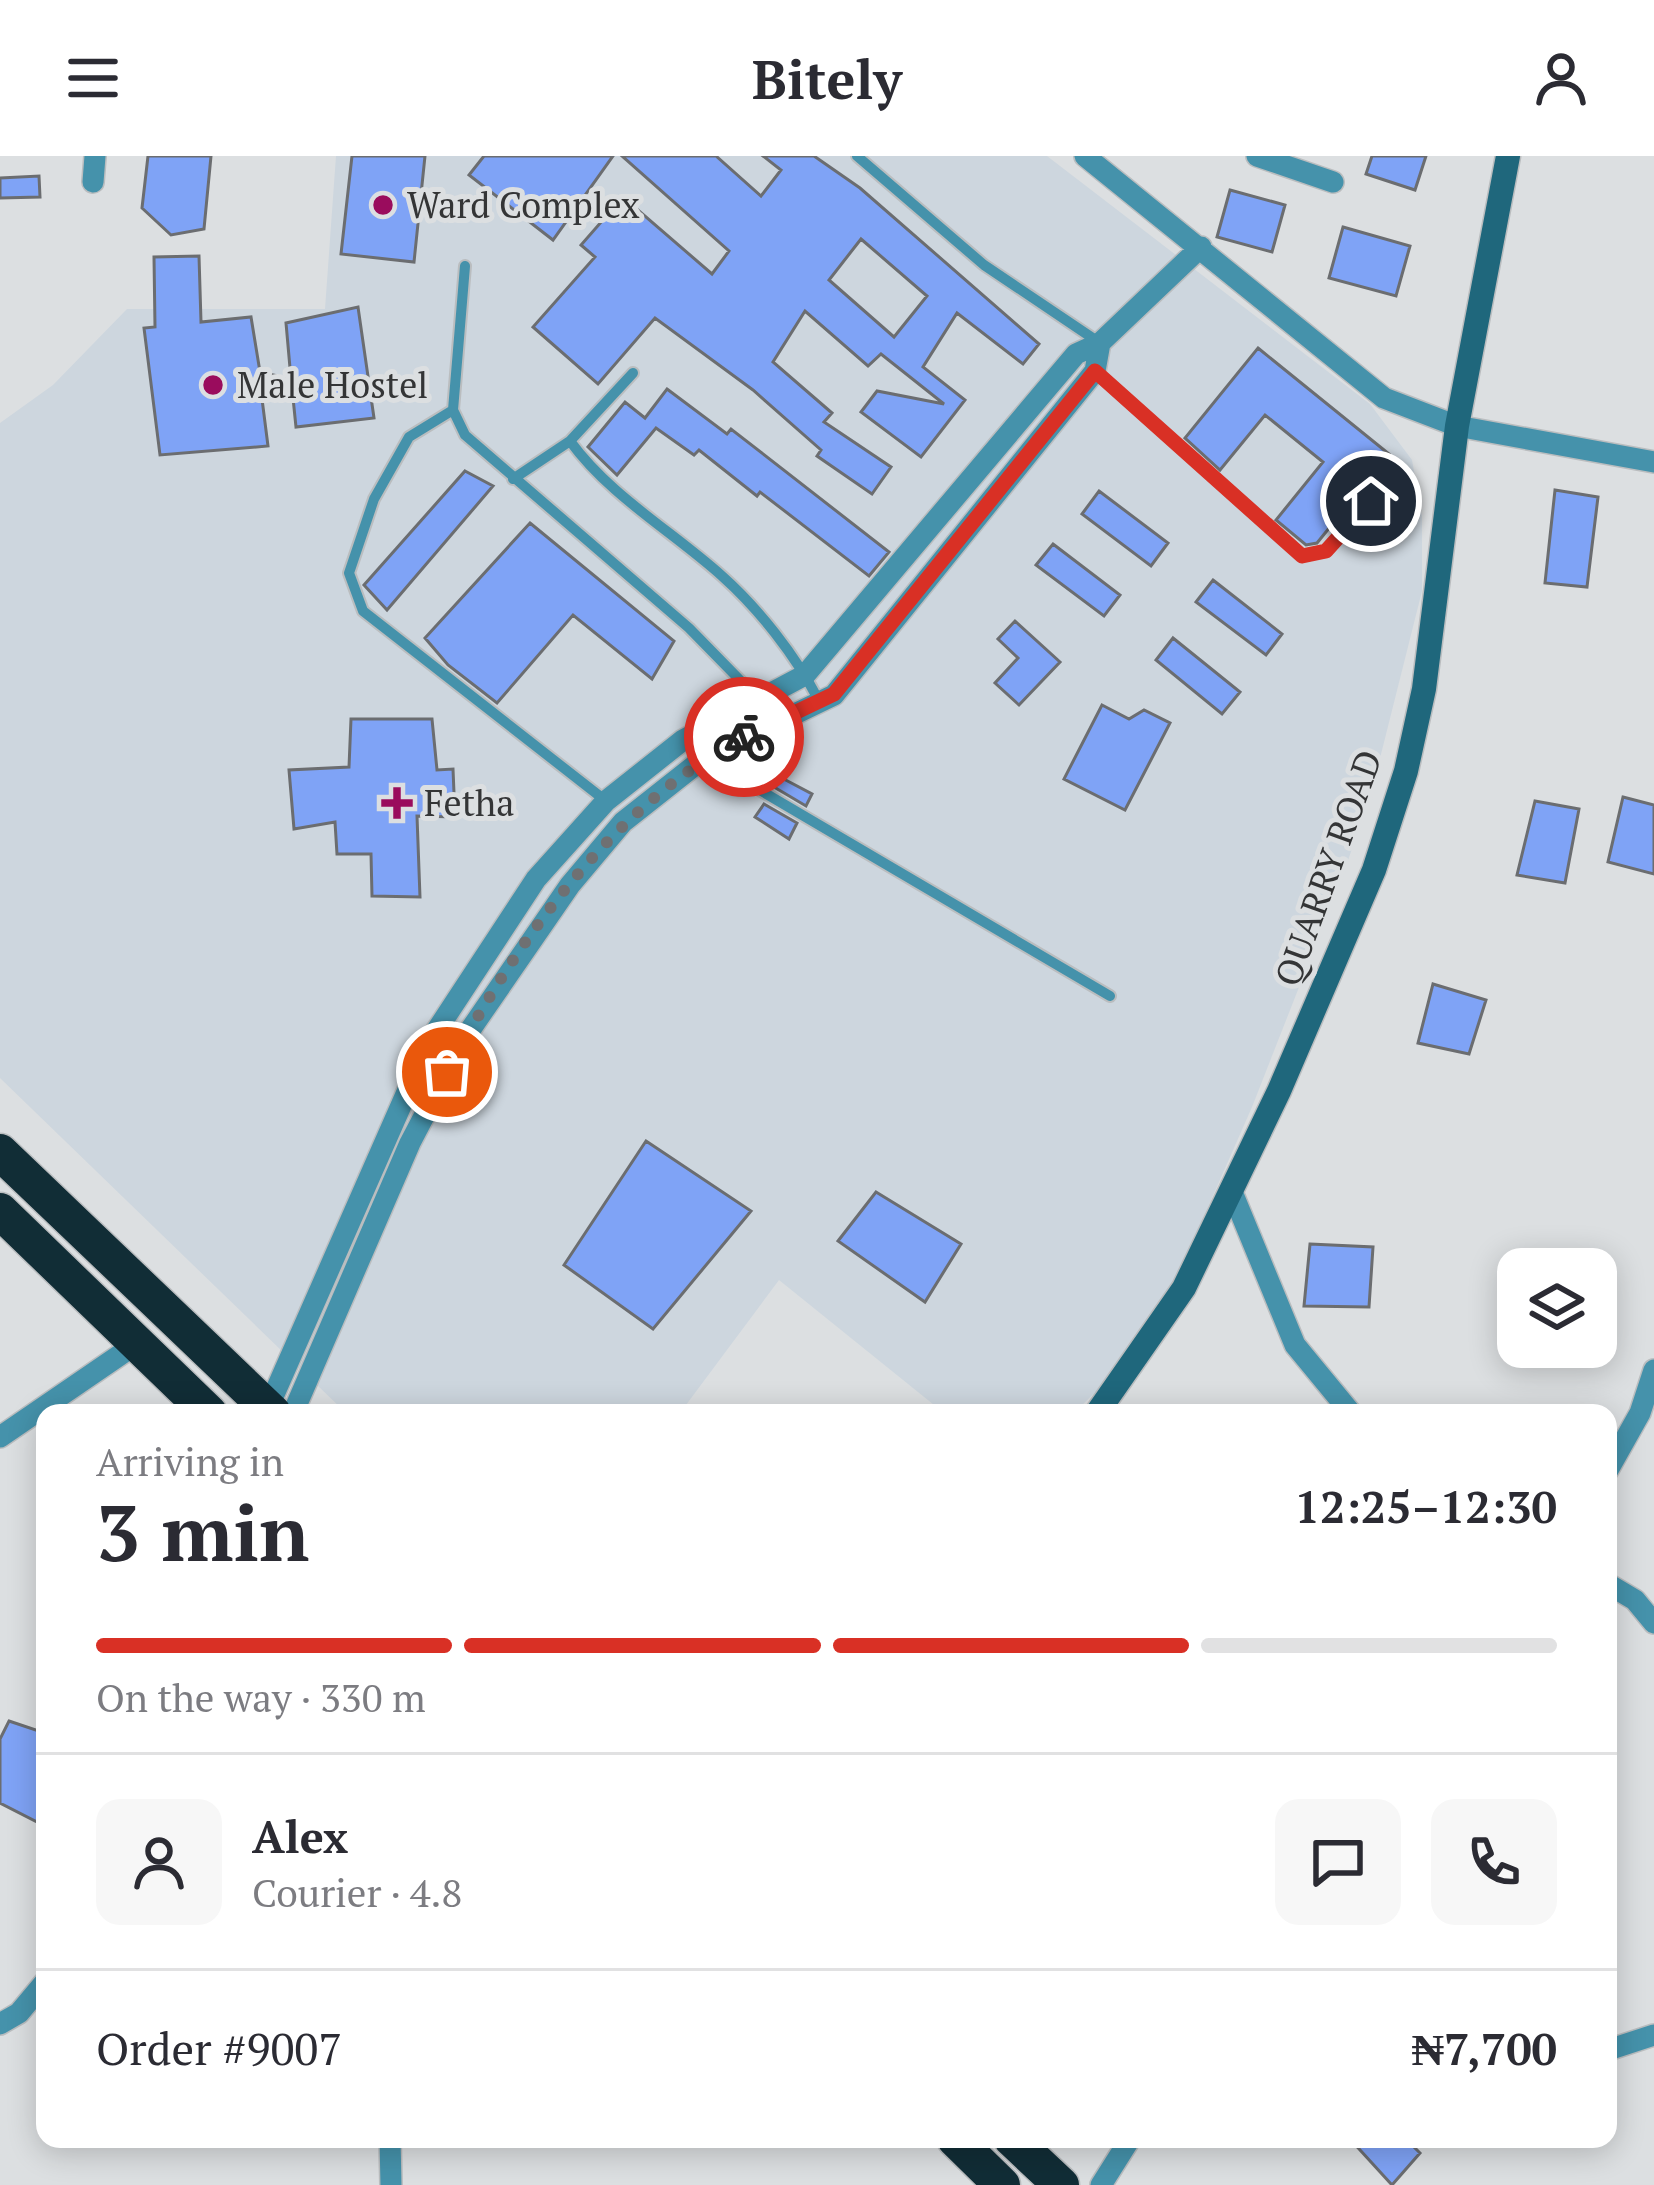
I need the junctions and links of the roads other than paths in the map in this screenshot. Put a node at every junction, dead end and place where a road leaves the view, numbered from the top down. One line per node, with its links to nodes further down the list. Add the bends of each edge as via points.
1 (94, 156): 6 (street)
2 (857, 156): 10 (lane, via 984,265)
3 (1085, 156): 8 (street)
4 (1257, 156): 7 (street)
5 (1508, 156): 15 (street, QUARRY ROAD)
6 (94, 182)
7 (1333, 182)
8 (1201, 247): 10 (street); 15 (street, via 1384,398)
9 (465, 266): 13 (lane)
10 (1100, 343): 11 (street); 14 (street, via 1076,354)
11 (1095, 371): 16 (street); 19 (lane, via 1302,556 1326,551)
12 (633, 373): 17 (lane)
13 (453, 410): 20 (lane, via 465,435); 28 (lane, via 409,437 374,499 349,573 363,611)
14 (1019, 422): 16 (street); 21 (street)
15 (1457, 425): 18 (street); 31 (street, QUARRY ROAD, via 1406,772 1338,958)
16 (1041, 440): 22 (street)
17 (571, 441): 20 (lane); 23 (lane, via 602,479 724,578)
18 (1654, 462)
19 (1393, 476)
20 (513, 479): 25 (lane)
21 (930, 530): 22 (street); 23 (street)
22 (953, 548): 24 (street, via 834,694)
23 (805, 675): 24 (lane); 25 (street)
24 (818, 699): 26 (street)
25 (761, 700): 26 (lane); 28 (street, via 683,740)
26 (778, 719): 27 (street)
27 (704, 758): 29 (lane); 39 (street, via 622,822 466,1036)
28 (606, 801): 38 (street, via 536,879 429,1042)
29 (1111, 996)
30 (0, 1152): 37 (highway)
31 (1232, 1192): 40 (street, QUARRY ROAD, via 1184,1288); 41 (street, via 1295,1345)
32 (0, 1211): 33 (highway)
33 (136, 1344): 35 (street); 36 (highway)
34 (1654, 1370): 44 (street)
35 (48, 1404)
36 (199, 1404)
37 (270, 1404)
38 (281, 1404)
39 (282, 1404)
40 (1103, 1404)
41 (1344, 1404)
42 (36, 1412): 43 (street)
43 (0, 1437)
44 (1617, 1454)
45 (1617, 1589): 46 (street)
46 (1654, 1623)
47 (36, 1993): 48 (street)
48 (0, 2024)
49 (1654, 2035): 50 (street)
50 (1617, 2047)
51 (390, 2148): 55 (street)
52 (964, 2148): 56 (highway)
53 (1022, 2148): 57 (highway)
54 (1124, 2148): 58 (street)
55 (392, 2185)
56 (1002, 2185)
57 (1061, 2185)
58 (1101, 2185)

